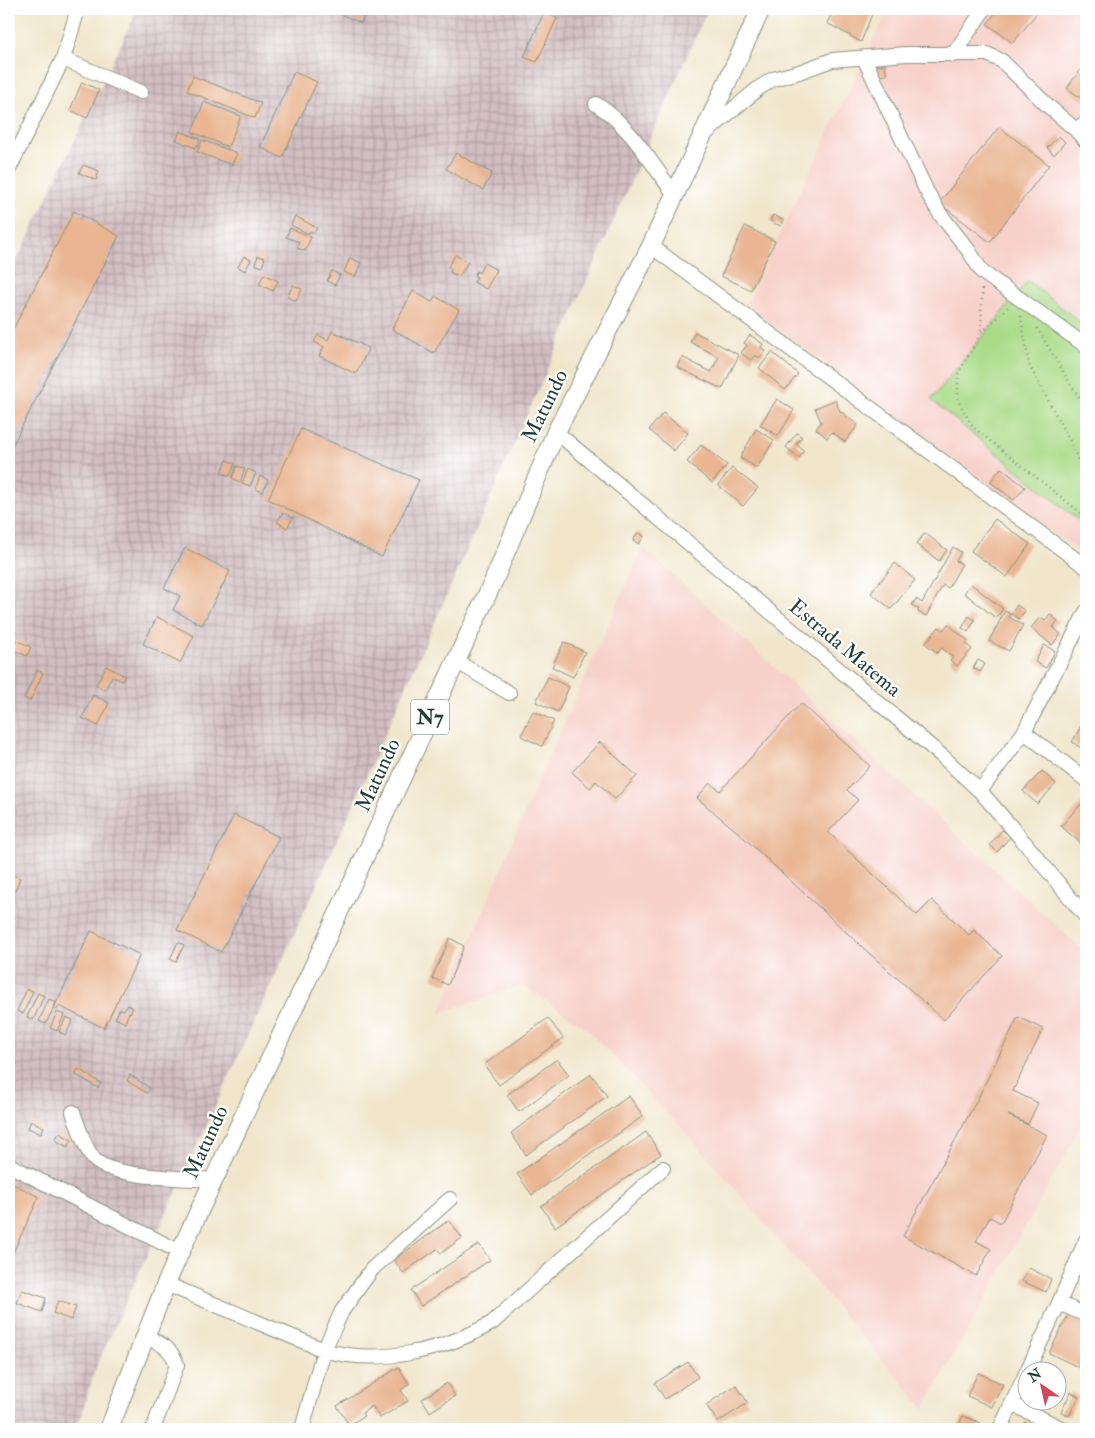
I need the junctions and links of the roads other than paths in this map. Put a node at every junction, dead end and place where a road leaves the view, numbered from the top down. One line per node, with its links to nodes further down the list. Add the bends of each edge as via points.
1 (78, 9): 6 (street)
2 (760, 9): 10 (main road, Matundo / N7)
3 (984, 9): 4 (street)
4 (953, 55): 5 (street, via 906,54); 9 (street, via 987,54 1002,61 1047,105)
5 (864, 58): 10 (street, via 832,60 773,79); 15 (street, via 926,190 982,272)
6 (63, 59): 7 (street); 12 (street)
7 (141, 92)
8 (596, 104): 13 (street, via 624,126)
9 (1081, 126): 11 (street)
10 (700, 139): 13 (main road, Matundo / N7)
11 (1086, 141)
12 (9, 169)
13 (675, 195): 14 (main road, Matundo / N7)
14 (651, 246): 16 (main road, Matundo / N7); 17 (street)
15 (1086, 346)
16 (556, 432): 19 (main road, Matundo / N7); 23 (street, Estrada Matema)
17 (1086, 567)
18 (1086, 612): 21 (street)
19 (456, 661): 20 (street); 28 (main road, Matundo / N7)
20 (510, 693)
21 (1024, 732): 22 (street); 23 (street)
22 (1086, 780)
23 (980, 791): 24 (street, Estrada Matema)
24 (1086, 917)
25 (73, 1112): 28 (street, via 95,1161 120,1172)
26 (9, 1165): 31 (street)
27 (662, 1168): 36 (street, via 492,1323 474,1334 401,1356 349,1356)
28 (213, 1180): 31 (main road, Matundo / N7)
29 (450, 1199): 36 (street, via 372,1269 342,1311)
30 (1086, 1240): 33 (street)
31 (180, 1252): 32 (main road, Matundo / N7)
32 (166, 1284): 35 (main road, Matundo / N7); 36 (street)
33 (1059, 1304): 34 (street); 37 (street)
34 (1086, 1315)
35 (145, 1336): 38 (main road, Matundo / N7); 39 (street, via 167,1347 177,1365)
36 (324, 1350): 40 (street)
37 (1012, 1404): 41 (street); 42 (street)
38 (109, 1429)
39 (152, 1429)
40 (302, 1429)
41 (1000, 1429)
42 (1063, 1429)

